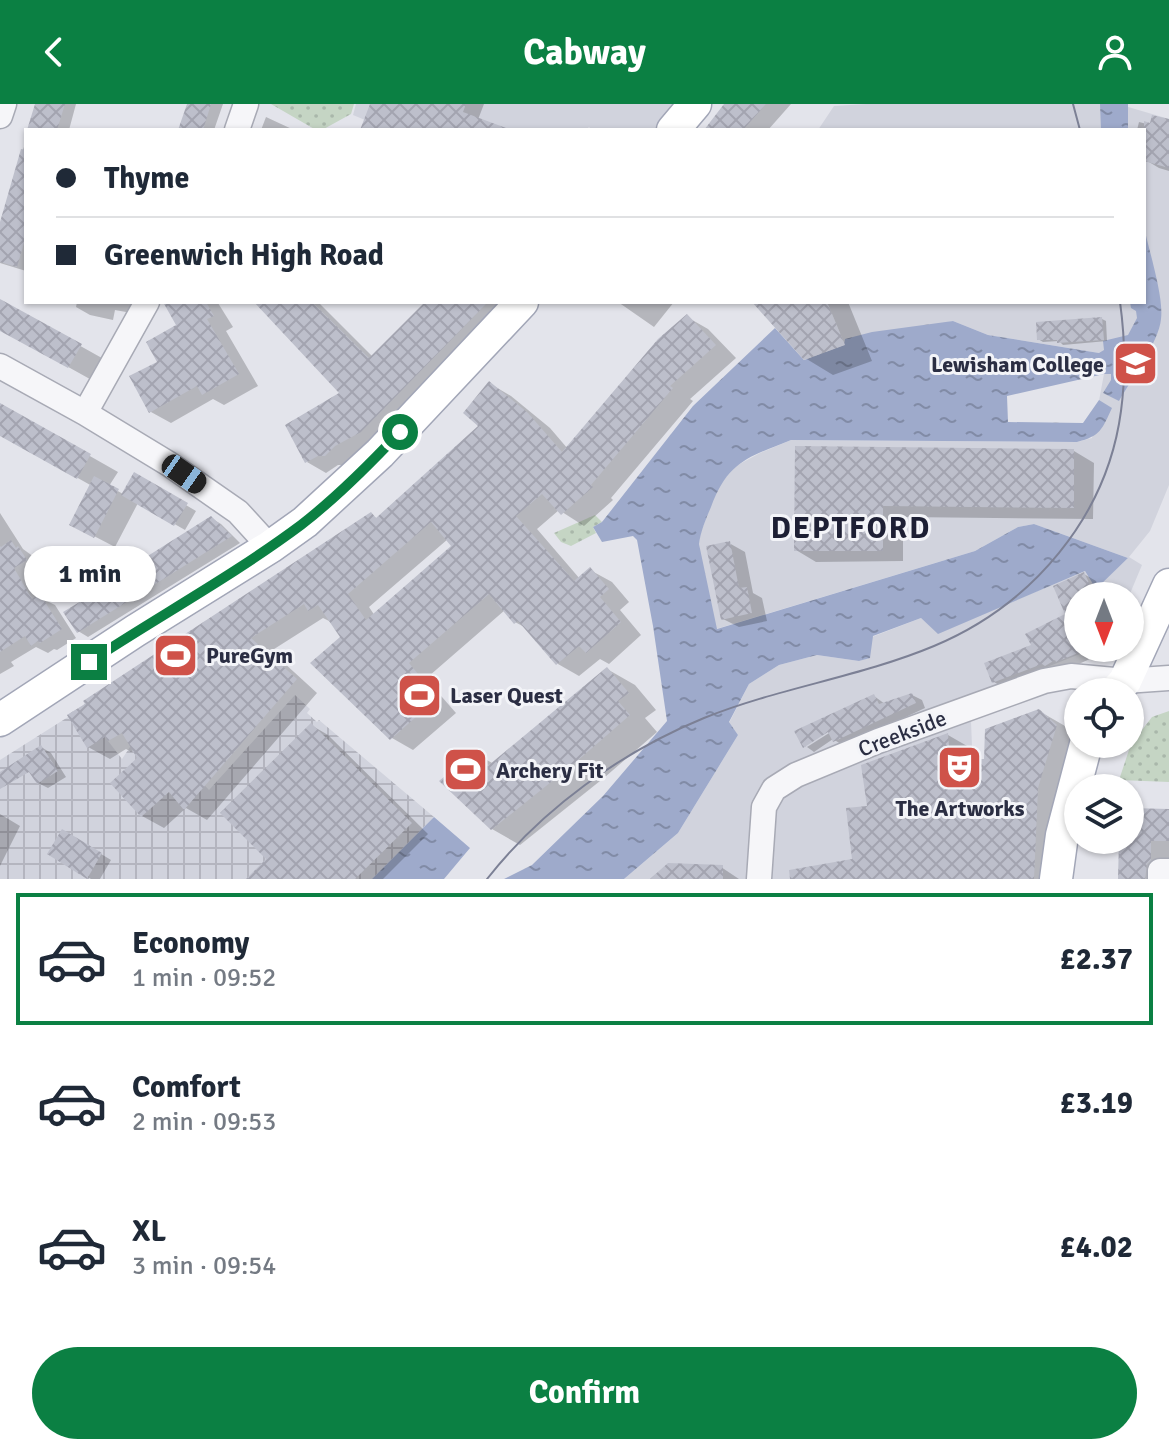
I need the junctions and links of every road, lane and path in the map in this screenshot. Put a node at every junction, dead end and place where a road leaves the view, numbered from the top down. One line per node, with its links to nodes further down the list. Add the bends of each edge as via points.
1 (4, 104): 4 (street)
2 (246, 104): 5 (street)
3 (695, 104): 6 (main road)
4 (0, 116)
5 (238, 128)
6 (675, 128)
7 (146, 304): 10 (street)
8 (520, 304): 11 (main road, via 380,453)
9 (0, 366): 10 (street)
10 (85, 413): 11 (street, via 238,512)
11 (270, 547): 17 (main road)
12 (1169, 585): 14 (main road)
13 (1079, 678): 21 (street, Creekside, via 1044,681 796,775 774,789 764,807)
14 (1126, 678)
15 (1169, 678): 16 (street, Creekside)
16 (1144, 683)
17 (0, 720)
18 (1082, 758): 22 (main road)
19 (1077, 854): 23 (main road)
20 (1169, 871): 24 (street, via 1160,871)
21 (759, 879)
22 (1056, 879)
23 (1076, 879)
24 (1160, 879)

